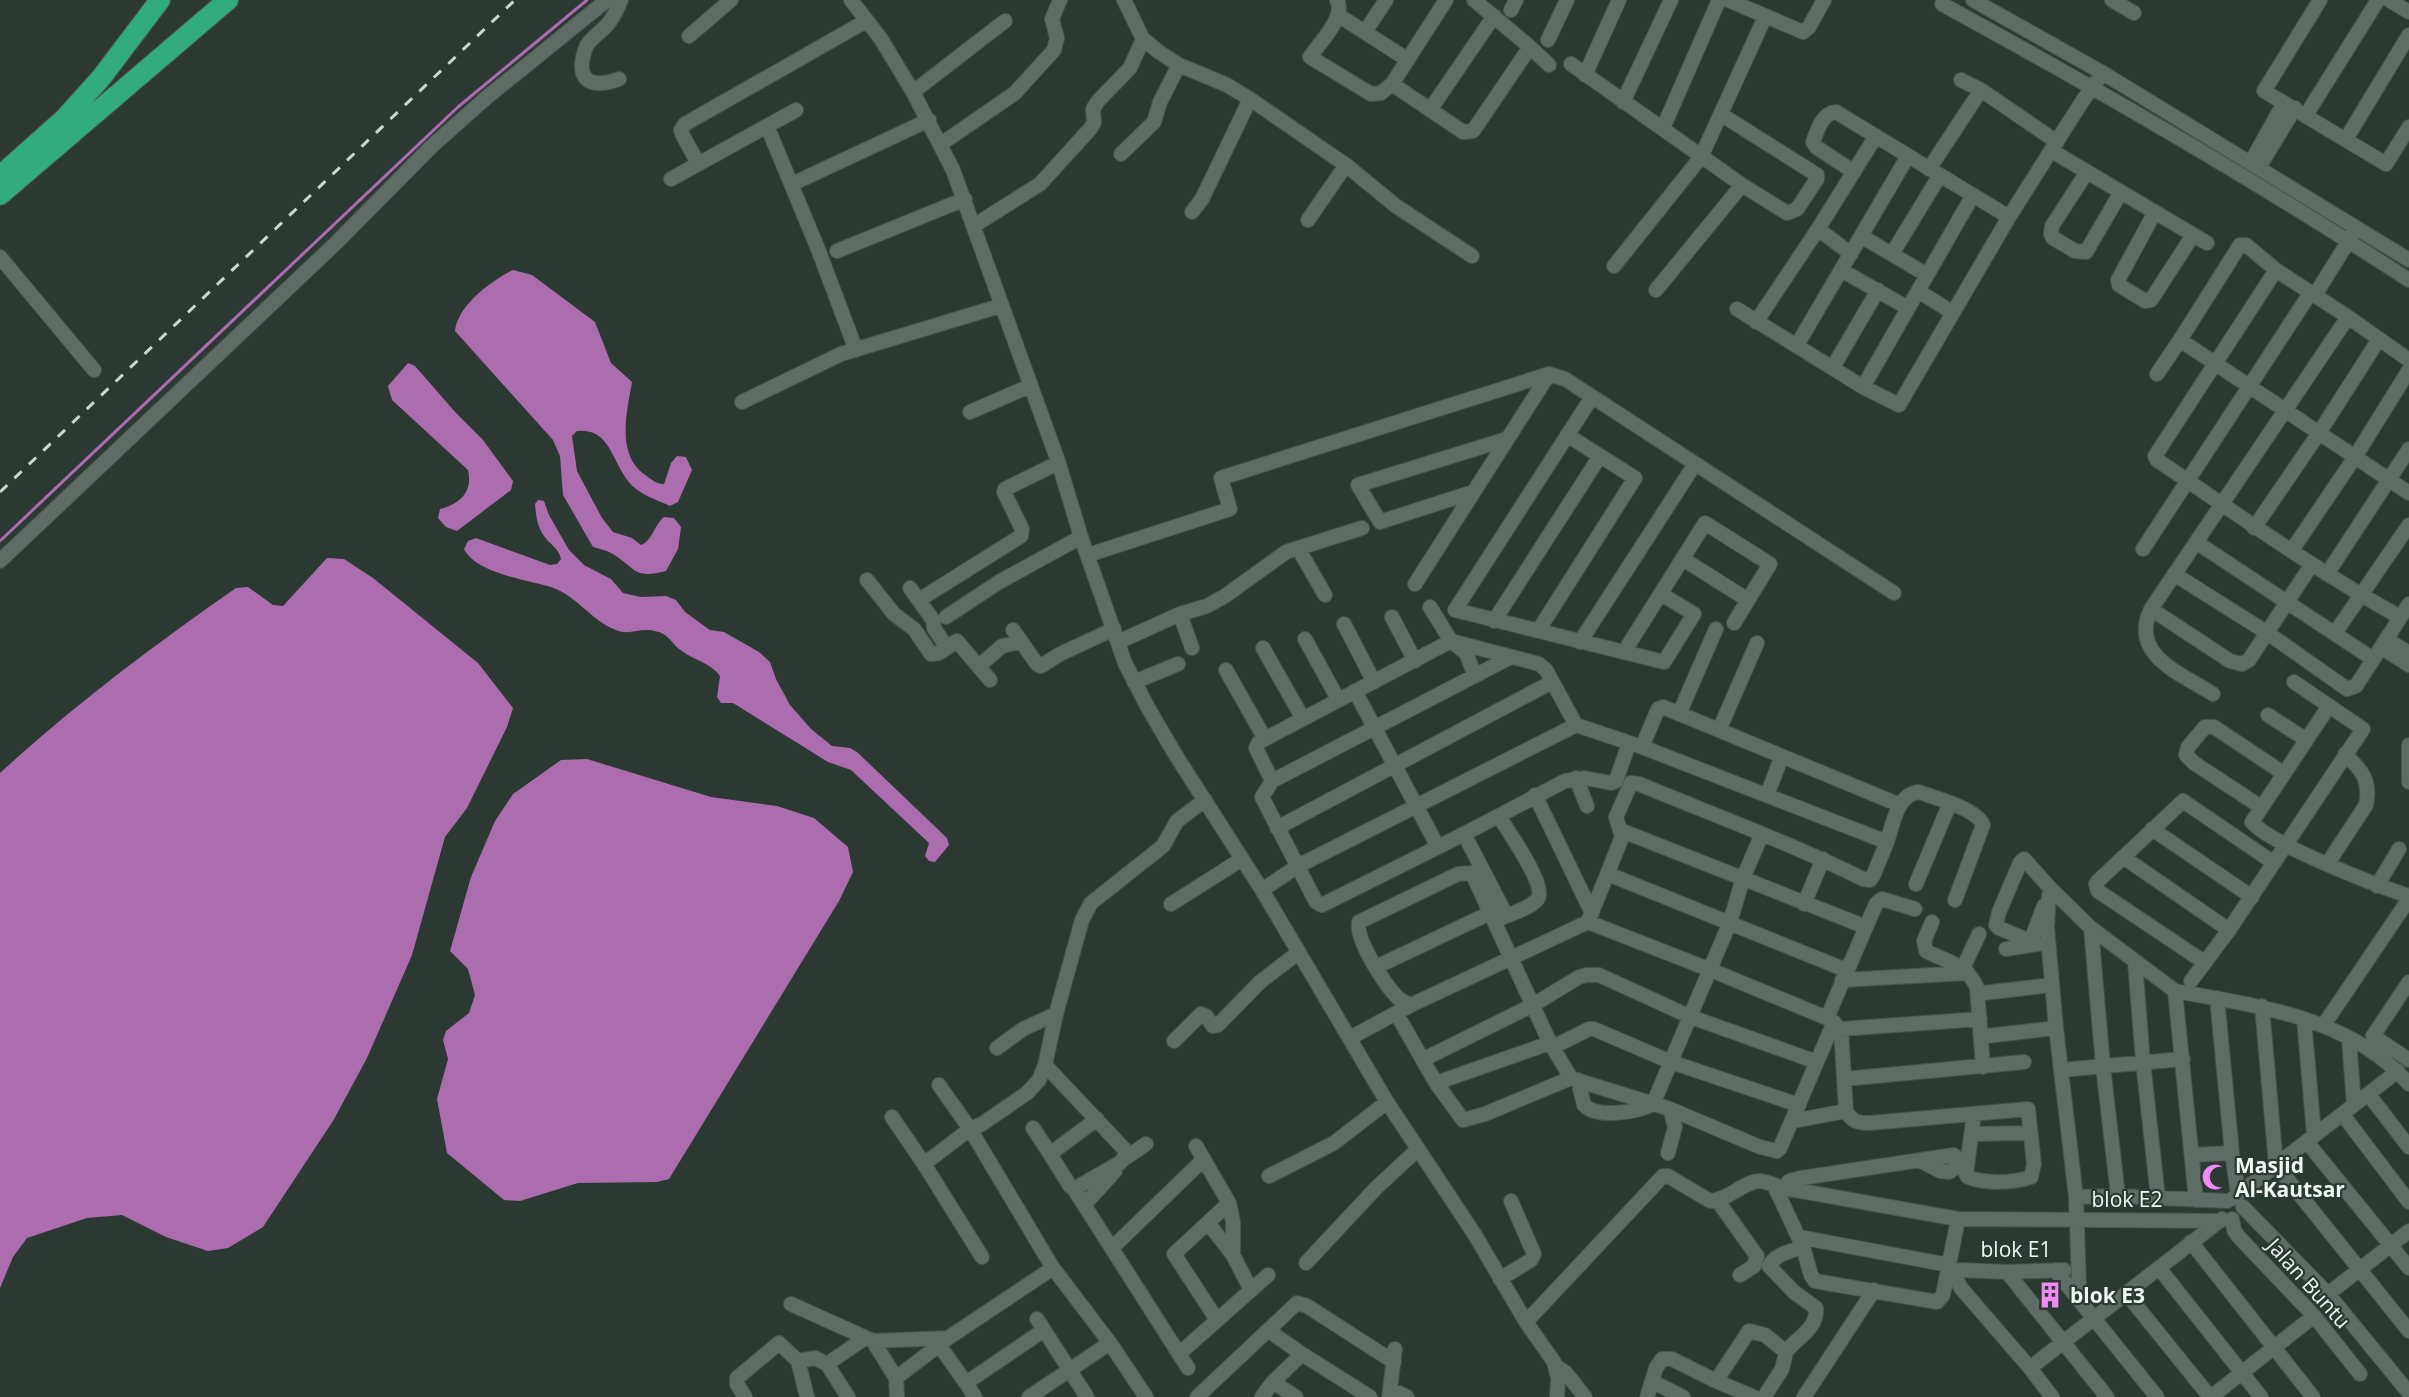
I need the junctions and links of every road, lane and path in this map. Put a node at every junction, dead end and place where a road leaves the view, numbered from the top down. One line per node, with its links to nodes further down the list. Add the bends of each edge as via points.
1 (160, 0): 77 (highway, via 101,78 64,119)
2 (228, 0): 82 (highway)
3 (607, 0): 28 (street)
4 (621, 0): 35 (street, via 613,17)
5 (731, 0): 36 (street)
6 (851, 0): 31 (street)
7 (1060, 0): 66 (street, via 1052,19 1057,38 1054,50 1015,93)
8 (1124, 0): 38 (street)
9 (1337, 0): 27 (street)
10 (1386, 0): 34 (street)
11 (1446, 0): 42 (street)
12 (1474, 0): 29 (street)
13 (1567, 0): 39 (street)
14 (1619, 0): 47 (street)
15 (1671, 0): 55 (street)
16 (1719, 0): 63 (street)
17 (1728, 0): 30 (street)
18 (1824, 0): 30 (street, via 1803,32)
19 (1973, 0): 33 (street)
20 (2112, 0): 26 (street)
21 (2319, 0): 56 (street, via 2264,91)
22 (2378, 0): 56 (street)
23 (2389, 0): 25 (street)
24 (1943, 1): 40 (street)
25 (2409, 12)
26 (2134, 13)
27 (1338, 15): 34 (street); 50 (street, via 1310,57 1371,94 1381,93)
28 (587, 16): 35 (street); 158 (street, via 432,146 336,243)
29 (1494, 16): 41 (street); 58 (street)
30 (1765, 17): 59 (street)
31 (866, 21): 53 (street); 71 (street, via 685,124 682,134)
32 (1005, 21): 53 (street)
33 (2024, 28): 40 (street); 46 (street)
34 (1365, 32): 42 (street)
35 (596, 35): 48 (street, via 584,51 583,74 591,83)
36 (689, 36)
37 (2409, 36): 65 (street)
38 (1143, 39): 44 (street); 89 (street, via 1130,68 1093,109 1094,123 1090,129 1050,174)
39 (1548, 40)
40 (2016, 44): 51 (street)
41 (1530, 47): 45 (street); 58 (street, via 1473,131 1463,132)
42 (1408, 60): 50 (street)
43 (1571, 64): 47 (street)
44 (1179, 65): 54 (street); 68 (street, via 1154,122)
45 (1549, 65)
46 (2103, 73): 51 (street); 73 (street)
47 (1584, 75): 55 (street)
48 (620, 79)
49 (1961, 80): 52 (street)
50 (1392, 84): 58 (street)
51 (2092, 86): 67 (street); 94 (street)
52 (1981, 90): 67 (street); 75 (street)
53 (913, 92): 60 (street)
54 (1250, 99): 72 (street); 85 (street)
55 (1623, 102): 63 (street)
56 (2295, 109): 65 (street); 73 (street)
57 (796, 110): 61 (street)
58 (1430, 110)
59 (1722, 115): 70 (street); 80 (street, via 1817,175 1797,209 1788,213)
60 (929, 120): 66 (street); 79 (street)
61 (767, 126): 71 (street); 79 (street)
62 (2409, 127): 65 (street, via 2386,164)
63 (1663, 128): 70 (street)
64 (1876, 136): 69 (street); 74 (street); 74 (street, via 1836,112 1825,116 1813,142)
65 (2346, 139)
66 (941, 144): 84 (street)
67 (2055, 146): 76 (street); 87 (street)
68 (1121, 154)
69 (1908, 156): 75 (street); 93 (street)
70 (1701, 157): 80 (street); 102 (street)
71 (698, 163): 78 (street)
72 (1346, 165): 88 (street); 99 (street, via 1396,206)
73 (2255, 165): 90 (street)
74 (1854, 172): 91 (street)
75 (1934, 172): 83 (street); 98 (street)
76 (2087, 172): 81 (street); 81 (street, via 2052,226 2053,238 2075,251 2086,252)
77 (0, 176)
78 (671, 179)
79 (792, 184): 120 (street)
80 (1742, 185): 107 (street)
81 (2121, 192): 86 (street)
82 (0, 195)
83 (1973, 195): 87 (street); 105 (street)
84 (965, 199): 89 (street); 96 (street)
85 (1192, 212)
86 (2156, 212): 92 (street); 92 (street, via 2118,280 2119,285 2145,301 2151,300)
87 (2009, 218): 114 (street)
88 (1308, 220)
89 (975, 225): 111 (street)
90 (2354, 225): 94 (street); 101 (street)
91 (1818, 229): 97 (street); 116 (street)
92 (2193, 234): 95 (street)
93 (1862, 236): 97 (street); 98 (street)
94 (2345, 239): 106 (street); 110 (street)
95 (2207, 243)
96 (837, 250)
97 (1851, 254): 103 (street)
98 (1892, 254): 105 (street)
99 (1472, 256)
100 (0, 257): 124 (street)
101 (2409, 260)
102 (1614, 266)
103 (1841, 270): 108 (street); 119 (street)
104 (2276, 270): 110 (street); 118 (street, via 2246,245 2240,245); 122 (street)
105 (1927, 275): 109 (street)
106 (2409, 280)
107 (1656, 290)
108 (1878, 290): 112 (street); 123 (street)
109 (1918, 291): 112 (street); 114 (street)
110 (2311, 292): 115 (street); 128 (street)
111 (1000, 306): 120 (street); 129 (street)
112 (1908, 308): 130 (street)
113 (1737, 309): 116 (street)
114 (1952, 312): 130 (street, via 1899,405)
115 (2348, 317): 117 (street); 133 (street)
116 (1756, 322): 119 (street)
117 (2379, 339): 121 (street); 135 (street)
118 (2181, 340): 122 (street); 127 (street)
119 (1797, 345): 123 (street)
120 (856, 350): 132 (street)
121 (2409, 360)
122 (2213, 363): 128 (street); 143 (street, via 2155,452 2157,460)
123 (1833, 367): 130 (street)
124 (94, 370)
125 (2409, 370): 140 (street)
126 (1549, 374): 131 (street); 137 (street); 156 (street, via 1221,478 1230,509)
127 (2157, 374)
128 (2249, 385): 133 (street); 143 (street)
129 (1030, 386): 134 (street); 141 (street)
130 (1863, 387)
131 (1592, 396): 136 (street); 142 (street)
132 (742, 402)
133 (2286, 410): 135 (street); 147 (street)
134 (970, 412)
135 (2319, 433): 140 (street); 150 (street)
136 (1567, 435): 139 (street); 179 (street, via 1455,608)
137 (1507, 439): 145 (street); 145 (street, via 1358,485 1380,522)
138 (2409, 449): 144 (street)
139 (1600, 456): 179 (street); 183 (street, via 1635,478)
140 (2355, 457): 144 (street); 155 (street)
141 (1058, 463): 151 (street); 169 (street, via 1005,489 1022,529 1021,536)
142 (1695, 464): 165 (street); 189 (street)
143 (2188, 480): 147 (street); 154 (street)
144 (2390, 481): 146 (street); 161 (street)
145 (1473, 492): 163 (street)
146 (2409, 493)
147 (2222, 505): 150 (street); 152 (street)
148 (2409, 525): 168 (street)
149 (1362, 528): 153 (street)
150 (2254, 528): 155 (street)
151 (1081, 537): 156 (street); 176 (street, via 999,582)
152 (2196, 542): 160 (street); 171 (street)
153 (1298, 548): 167 (street); 175 (street, via 1269,563 1225,596)
154 (2143, 549)
155 (2292, 550): 159 (street)
156 (1088, 555): 186 (street)
157 (1683, 559): 166 (street); 170 (street); 170 (street, via 1705,523 1770,564)
158 (0, 561)
159 (2312, 564): 161 (street); 171 (street)
160 (2174, 574): 174 (street); 184 (street)
161 (2326, 574): 168 (street)
162 (867, 580): 192 (street, via 894,614 914,629 931,654)
163 (1415, 584)
164 (910, 588): 169 (street)
165 (1894, 593)
166 (1661, 594): 195 (street); 195 (street, via 1694,614 1664,662)
167 (1325, 595)
168 (2361, 596): 178 (street); 185 (street)
169 (919, 600): 192 (street)
170 (1748, 600): 180 (street)
171 (2288, 601): 184 (street); 185 (street)
172 (2409, 604): 178 (street)
173 (1430, 607): 188 (street)
174 (2151, 609): 184 (street, via 2239,665 2249,660); 211 (street, via 2144,630 2150,649)
175 (1180, 614): 186 (street); 193 (street)
176 (946, 617)
177 (1392, 617): 199 (street)
178 (2400, 617): 191 (street)
179 (1494, 621): 183 (street)
180 (1734, 623)
181 (1344, 624): 207 (street)
182 (1716, 629): 214 (street)
183 (1538, 632): 189 (street)
184 (2266, 632): 198 (street, via 2347,689 2356,686)
185 (2335, 633): 198 (street)
186 (1116, 635): 202 (street, via 1060,654 1041,666 1017,636); 206 (street)
187 (1305, 639): 212 (street)
188 (1451, 641): 197 (street); 199 (street); 204 (street, via 1463,649)
189 (1580, 642): 195 (street)
190 (1757, 643): 219 (street)
191 (2384, 643): 196 (street); 198 (street); 201 (street)
192 (947, 648): 202 (street, via 960,642)
193 (1192, 648)
194 (1263, 648): 216 (street)
195 (1624, 652)
196 (2409, 653)
197 (1511, 657): 204 (street); 208 (street, via 1539,664)
198 (2373, 659)
199 (1416, 661): 207 (street)
200 (1178, 664): 206 (street)
201 (2409, 665)
202 (979, 666): 205 (street)
203 (1226, 670): 220 (street)
204 (1475, 676): 218 (street)
205 (990, 680)
206 (1134, 682): 233 (street)
207 (1374, 682): 210 (street)
208 (1552, 682): 217 (street); 226 (street)
209 (2294, 682): 213 (street)
210 (1355, 691): 212 (street); 218 (street)
211 (2212, 694)
212 (1338, 699): 216 (street)
213 (2329, 706): 221 (street); 224 (street, via 2363,729)
214 (1679, 714): 219 (street); 222 (street, via 1663,707 1658,709)
215 (2268, 716): 221 (street)
216 (1302, 717): 220 (street)
217 (1576, 725): 222 (street); 237 (street)
218 (1374, 730): 226 (street); 229 (street)
219 (1719, 730): 225 (street)
220 (1265, 739): 229 (street, via 1256,748)
221 (2305, 739): 227 (street)
222 (1636, 745): 228 (street, via 1616,781); 232 (street)
223 (2409, 746): 230 (street)
224 (2345, 754): 246 (street); 253 (street, via 2367,779 2368,795 2366,805)
225 (1782, 756): 232 (street); 235 (street)
226 (1394, 766): 237 (street); 240 (street)
227 (2283, 773): 238 (street); 238 (street, via 2214,727 2205,727 2188,747 2186,754 2194,763)
228 (1576, 778): 231 (street); 236 (street)
229 (1272, 781): 240 (street, via 1262,797)
230 (2409, 782)
231 (1535, 795): 239 (street); 269 (street)
232 (1767, 795): 245 (street)
233 (1205, 800): 250 (street); 296 (street, via 1177,821 1163,846 1091,903 1082,920)
234 (1950, 804): 235 (street, via 1912,792); 257 (street); 263 (street, via 1976,815 1983,825)
235 (1900, 805): 245 (street)
236 (1587, 806)
237 (1416, 807): 247 (street); 254 (street)
238 (2261, 807): 246 (street, via 2252,822)
239 (1498, 816): 243 (street); 268 (street, via 1537,879 1540,892 1532,904)
240 (1277, 828): 254 (street)
241 (2152, 829): 249 (street); 252 (street, via 2177,804 2186,801); 261 (street)
242 (1620, 830): 244 (street, via 1616,817 1628,785 1633,783); 255 (street, via 1622,837); 256 (street)
243 (1464, 834): 247 (street); 268 (street)
244 (1762, 834): 251 (street); 256 (street)
245 (1887, 842): 251 (street, via 1870,880)
246 (2286, 845): 252 (street); 253 (street)
247 (1438, 847): 254 (street, via 1322,905 1316,902)
248 (2399, 849): 258 (street)
249 (2123, 857): 274 (street); 281 (street, via 2098,881 2098,891)
250 (1242, 859): 259 (street); 264 (street)
251 (1823, 859): 265 (street)
252 (2274, 863): 261 (street)
253 (2328, 863): 258 (street)
254 (1298, 866): 259 (street)
255 (1608, 874): 269 (street); 270 (street)
256 (1743, 878): 265 (street); 270 (street)
257 (1916, 884)
258 (2377, 886): 262 (street)
259 (1262, 890): 278 (street)
260 (2050, 892): 273 (street); 276 (street); 276 (street, via 2024,859 1998,912 1997,927)
261 (2252, 897): 274 (street)
262 (2409, 897): 267 (street)
263 (1955, 900)
264 (1171, 904)
265 (1804, 904): 272 (street)
266 (1915, 909): 272 (street, via 1882,899)
267 (2405, 914): 301 (street)
268 (1497, 916): 279 (street); 282 (street); 282 (street, via 1472,873 1458,874 1359,922 1358,932)
269 (1590, 918): 279 (street); 283 (street)
270 (1730, 922): 283 (street); 285 (street)
271 (1932, 922): 284 (street, via 1924,941 1926,951)
272 (1866, 927): 285 (street)
273 (2091, 928): 280 (street); 317 (street)
274 (2229, 930): 281 (street)
275 (1979, 934): 284 (street)
276 (2039, 942): 277 (street); 288 (street)
277 (2006, 949)
278 (1299, 952): 304 (street); 306 (street, via 1260,982 1218,1025 1213,1026 1201,1014)
279 (1511, 959): 292 (street); 293 (street)
280 (2135, 962): 289 (street); 315 (street)
281 (2204, 963): 286 (street)
282 (1376, 967): 292 (street, via 1399,998)
283 (1711, 970): 297 (street); 300 (street)
284 (1965, 970): 285 (street); 298 (street, via 1977,988)
285 (1844, 975): 300 (street)
286 (2191, 981)
287 (2409, 982): 311 (street, via 2373,1036)
288 (2052, 985): 290 (street); 302 (street)
289 (2175, 991): 291 (street); 310 (street)
290 (1983, 993)
291 (2217, 998): 294 (street); 348 (street)
292 (1411, 1005): 295 (street)
293 (1533, 1005): 297 (street, via 1579,977 1599,975); 307 (street); 309 (street)
294 (2262, 1006): 299 (street); 355 (street)
295 (1396, 1012): 304 (street); 309 (street)
296 (1056, 1014): 308 (street, via 1023,1029); 316 (street)
297 (1691, 1017): 312 (street); 313 (street)
298 (1980, 1019): 300 (street); 318 (street)
299 (2304, 1019): 301 (street); 342 (street)
300 (1834, 1023): 313 (street); 322 (street)
301 (2323, 1026): 305 (street)
302 (2056, 1028): 303 (street); 319 (street)
303 (1987, 1036)
304 (1350, 1038): 327 (street)
305 (2349, 1039): 320 (street); 329 (street)
306 (1174, 1041)
307 (1552, 1045): 312 (street, via 1594,1029); 321 (street); 323 (street)
308 (997, 1048)
309 (1424, 1059): 323 (street)
310 (2183, 1059): 315 (street); 350 (street)
311 (2409, 1059)
312 (1671, 1062): 328 (street); 330 (street)
313 (1817, 1062): 330 (street)
314 (2024, 1062): 318 (street)
315 (2143, 1062): 317 (street); 363 (street)
316 (1045, 1065): 336 (street); 339 (street, via 1039,1080 1027,1093)
317 (2103, 1066): 319 (street); 360 (street)
318 (1983, 1067): 322 (street)
319 (2061, 1070): 361 (street)
320 (2398, 1071): 324 (street); 326 (street)
321 (1575, 1079): 323 (street, via 1466,1121); 328 (street); 328 (street, via 1584,1105 1591,1110 1642,1110)
322 (1844, 1079): 332 (street)
323 (1436, 1083)
324 (2409, 1084)
325 (939, 1085): 339 (street)
326 (2369, 1095): 329 (street); 345 (street)
327 (1388, 1102): 346 (street); 357 (street, via 1334,1143)
328 (1653, 1104): 331 (street)
329 (2354, 1105): 334 (street)
330 (1799, 1106): 337 (street)
331 (1670, 1109): 337 (street, via 1773,1151 1780,1148); 347 (street, via 1675,1127)
332 (1846, 1111): 333 (street, via 1850,1119 1860,1123); 337 (street)
333 (1974, 1114): 340 (street, via 2028,1108); 341 (street)
334 (2343, 1114): 342 (street); 367 (street)
335 (892, 1117): 354 (street)
336 (1097, 1119): 349 (street); 352 (street, via 1125,1149)
337 (1793, 1121)
338 (1033, 1128): 349 (street)
339 (970, 1129): 354 (street); 383 (street)
340 (2029, 1133): 341 (street); 341 (street, via 2033,1173 2013,1181 1968,1178)
341 (1972, 1134)
342 (2311, 1138): 355 (street); 377 (street)
343 (1146, 1144): 352 (street)
344 (1196, 1146): 351 (street)
345 (2409, 1147)
346 (1417, 1150): 382 (street); 393 (street)
347 (1668, 1153)
348 (2232, 1153): 350 (street); 370 (street)
349 (1050, 1154): 359 (street)
350 (2193, 1155): 365 (street)
351 (1204, 1159): 368 (street); 378 (street)
352 (1123, 1160): 359 (street); 369 (street)
353 (1922, 1161): 356 (street)
354 (924, 1164): 380 (street)
355 (2276, 1165): 370 (street); 389 (street)
356 (1846, 1172): 358 (street, via 1795,1179); 362 (street)
357 (1269, 1176)
358 (1779, 1187): 362 (street); 364 (street, via 1761,1181); 375 (street)
359 (1074, 1189): 369 (street)
360 (2118, 1196): 361 (street); 363 (street)
361 (2076, 1197): 372 (street)
362 (1843, 1198): 371 (street)
363 (2158, 1198): 365 (street)
364 (1717, 1200): 381 (street); 403 (street, via 1706,1201 1668,1176 1660,1177)
365 (2196, 1200): 370 (street)
366 (1512, 1201): 393 (street, via 1534,1254 1531,1260)
367 (2409, 1202)
368 (1229, 1203): 373 (street); 379 (street)
369 (1084, 1205): 378 (street)
370 (2231, 1208): 372 (street, blok E2); 376 (street); 397 (street); 400 (street, Jalan Buntu, via 2238,1236)
371 (1958, 1219): 372 (street); 386 (street)
372 (2076, 1221): 388 (street, blok E2)
373 (1208, 1222): 379 (street); 402 (street, via 1174,1254)
374 (2409, 1231): 377 (street)
375 (1801, 1242): 381 (street); 386 (street, blok E1); 395 (street, via 1815,1281)
376 (2191, 1242): 384 (street); 410 (street)
377 (2391, 1245): 385 (street); 389 (street)
378 (1112, 1248): 412 (street)
379 (1233, 1255): 394 (street)
380 (982, 1257)
381 (1764, 1261): 392 (street); 411 (street, via 1816,1308 1813,1323)
382 (1306, 1263)
383 (1053, 1268): 407 (street); 409 (street)
384 (2159, 1268): 396 (street); 419 (street)
385 (2409, 1268)
386 (1953, 1270): 390 (street, blok E1); 395 (street, via 1937,1302); 416 (street, via 1961,1288)
387 (2055, 1270): 388 (street, blok E1); 390 (street, blok E1); 398 (street)
388 (2078, 1270): 398 (street, blok E2)
389 (2359, 1270): 397 (street); 405 (street)
390 (2007, 1272): 408 (street)
391 (1268, 1275): 394 (street)
392 (1740, 1275)
393 (1500, 1279): 403 (street)
394 (1251, 1290): 402 (street)
395 (1874, 1290): 448 (street)
396 (2126, 1293): 401 (street); 452 (street)
397 (2328, 1294): 426 (street)
398 (2077, 1298): 401 (street)
399 (791, 1304): 406 (street)
400 (2314, 1316): 410 (street); 420 (street, Jalan Buntu)
401 (2095, 1318): 408 (street); 451 (street)
402 (1217, 1320): 412 (street)
403 (1526, 1322): 418 (street)
404 (1269, 1331): 413 (street); 427 (street, via 1301,1303 1394,1356); 436 (street)
405 (2409, 1331)
406 (869, 1339): 407 (street); 414 (street); 421 (street)
407 (944, 1342): 421 (street); 425 (street)
408 (2063, 1342): 416 (street); 450 (street)
409 (1110, 1343): 417 (street); 435 (street)
410 (2274, 1348): 419 (street); 454 (street)
411 (1786, 1352): 422 (street, via 1765,1335 1749,1331); 447 (street, via 1782,1369)
412 (1179, 1354): 415 (street)
413 (1302, 1354): 423 (street); 439 (street)
414 (810, 1361): 428 (street, via 779,1343 737,1378); 429 (street); 430 (street)
415 (1188, 1368)
416 (2030, 1368): 449 (street)
417 (1069, 1369): 425 (street, via 1040,1325); 433 (street); 434 (street)
418 (1557, 1372): 441 (street); 442 (street); 443 (street, via 1566,1373)
419 (2241, 1373): 452 (street); 453 (street)
420 (2360, 1374)
421 (896, 1378): 431 (street)
422 (1716, 1381): 424 (street, via 1666,1358 1658,1363); 446 (street)
423 (1274, 1382): 437 (street); 438 (street)
424 (1653, 1382): 444 (street); 445 (street)
425 (966, 1383): 432 (street)
426 (2409, 1392)
427 (1390, 1395): 440 (street)
428 (745, 1397)
429 (807, 1397)
430 (848, 1397)
431 (897, 1397)
432 (975, 1397)
433 (1029, 1397)
434 (1087, 1397)
435 (1146, 1397)
436 (1197, 1397)
437 (1262, 1397)
438 (1296, 1397)
439 (1370, 1397)
440 (1407, 1397)
441 (1557, 1397)
442 (1572, 1397)
443 (1585, 1397)
444 (1647, 1397)
445 (1683, 1397)
446 (1754, 1397)
447 (1764, 1397)
448 (1804, 1397)
449 (2052, 1397)
450 (2107, 1397)
451 (2157, 1397)
452 (2211, 1397)
453 (2261, 1397)
454 (2313, 1397)

